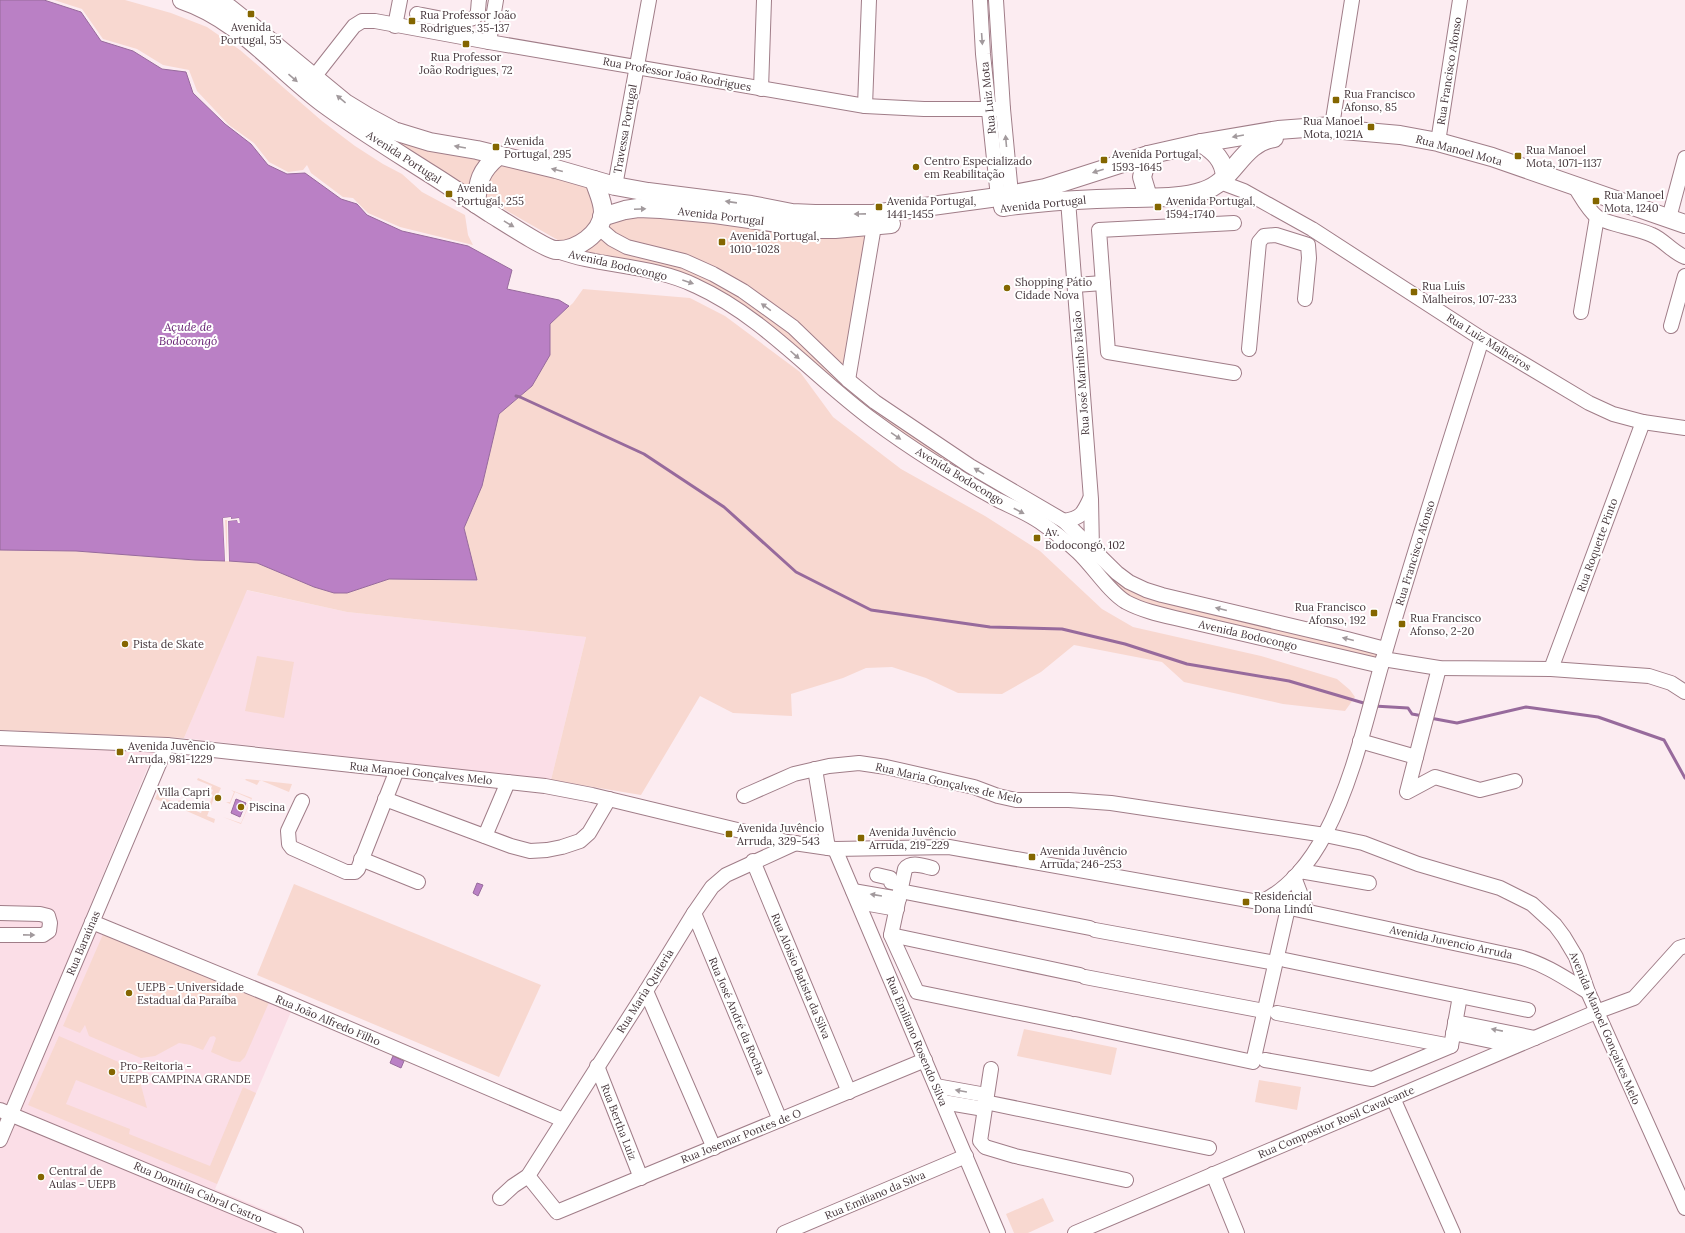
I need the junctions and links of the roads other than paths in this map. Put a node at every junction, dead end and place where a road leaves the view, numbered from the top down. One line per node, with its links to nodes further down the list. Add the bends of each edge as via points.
1 (182, 0): 34 (main road, Avenida Portugal, one-way to 34, via 200,6 225,21 322,102)
2 (213, 0): 17 (main road, Avenida Portugal, via 230,8)
3 (400, 0): 14 (street)
4 (479, 0): 13 (street, via 477,13 472,19 450,20)
5 (496, 0): 15 (street)
6 (649, 0): 16 (street, Travessa Portugal)
7 (764, 0): 18 (street)
8 (869, 0): 19 (street)
9 (980, 0): 20 (street, Rua Luiz Mota, one-way to 20, via 983,54)
10 (996, 0): 20 (street, Rua Luiz Mota)
11 (1352, 0): 21 (street)
12 (1460, 0): 22 (street, Rua Francisco Afonso)
13 (417, 14)
14 (395, 26): 15 (street, Rua Professor João Rodrigues); 17 (street, Rua Professor João Rodrigues, via 362,21 354,26)
15 (489, 42): 16 (street, Rua Professor João Rodrigues)
16 (636, 68): 18 (street, Rua Professor João Rodrigues); 30 (street, Travessa Portugal)
17 (314, 76): 25 (main road, Avenida Portugal, one-way to 17, via 430,142 394,131 345,103)
18 (761, 89): 19 (street, Rua Professor João Rodrigues)
19 (865, 106): 20 (street, Rua Professor João Rodrigues)
20 (996, 110): 31 (street, Rua Luiz Mota)
21 (1335, 129): 22 (main road, Rua Manoel Mota, via 1400,135); 23 (main road, Avenida Portugal, one-way to 23, via 1278,130); 28 (main road, Avenida Portugal, via 1271,138 1254,146)
22 (1438, 142): 29 (main road, Rua Manoel Mota)
23 (1201, 143): 24 (main road, Avenida Portugal); 28 (main road, via 1220,159 1225,170)
24 (1148, 155): 31 (main road, Avenida Portugal, one-way to 31, via 1045,188); 32 (main road, via 1142,177)
25 (498, 156): 27 (main road, Avenida Portugal, one-way to 25); 34 (main road, via 491,161 481,176)
26 (1685, 158): 36 (street)
27 (594, 180): 30 (main road, Avenida Portugal); 37 (main road, via 601,201)
28 (1223, 180): 32 (main road, Avenida Portugal, via 1202,192); 40 (street, Rua Luiz Malheiros)
29 (1573, 184): 35 (street); 36 (main road, Rua Manoel Mota)
30 (615, 186): 31 (main road, Avenida Portugal, one-way to 30, via 873,214 815,214 792,213)
31 (1004, 195)
32 (1148, 197): 33 (main road, Avenida Portugal)
33 (1068, 200): 39 (main road, Avenida Portugal); 46 (street, Rua José Marinho Falcão)
34 (476, 204): 42 (main road, Avenida Portugal, one-way to 42)
35 (1597, 217): 43 (street, via 1642,230); 48 (street)
36 (1677, 221)
37 (600, 222): 39 (main road, Avenida Portugal, one-way to 39, via 626,210 638,208 715,214 819,229); 42 (main road, Avenida Portugal, via 591,236 582,243); 53 (street, Avenida Bodocongo, one-way to 37, via 793,327 743,291 684,261 627,247 612,239)
38 (1234, 223): 45 (street, via 1099,230)
39 (874, 226): 53 (street)
40 (1312, 229): 41 (street); 50 (street, Rua Luiz Malheiros)
41 (1308, 245): 47 (street); 51 (street, via 1276,235 1264,236 1259,242)
42 (555, 250): 59 (street, Avenida Bodocongo, one-way to 59, via 584,259 667,275 694,284 721,298 753,320 873,421 943,467 1038,521 1059,536 1077,551 1125,602 1175,618)
43 (1685, 257)
44 (1685, 276): 49 (street)
45 (1103, 283): 46 (street); 52 (street, via 1108,352)
46 (1075, 285): 56 (street, Rua José Marinho Falcão)
47 (1305, 299)
48 (1581, 312)
49 (1671, 326)
50 (1482, 339): 54 (street, Rua Luiz Malheiros, via 1589,404); 59 (street, Rua Francisco Afonso)
51 (1248, 349)
52 (1234, 373)
53 (848, 380): 57 (street, Avenida Bodocongo, one-way to 53, via 970,466 875,402)
54 (1643, 422): 55 (street, Rua Luiz Malheiros); 61 (street, Rua Roquette Pinto)
55 (1685, 428)
56 (1090, 499): 57 (street, via 1080,516); 58 (street, Rua José Marinho Falcão)
57 (1064, 521): 58 (street, Avenida Bodocongo)
58 (1092, 550): 59 (street, Avenida Bodocongo, one-way to 58, via 1146,590 1118,574)
59 (1383, 658): 60 (street, Avenida Bodocongo); 64 (street, Rua Francisco Afonso)
60 (1439, 668): 61 (street, Avenida Bodocongo); 66 (street)
61 (1551, 668): 62 (street, Avenida Bodocongo, via 1648,676 1671,683)
62 (1685, 692)
63 (0, 738): 65 (street, Rua Manoel Gonçalves Melo)
64 (1360, 741): 66 (street); 75 (street, Rua Francisco Afonso, via 1336,812)
65 (167, 745): 68 (street, Rua Manoel Gonçalves Melo); 93 (street, Rua Baraúnas)
66 (1416, 757): 69 (street, via 1407,792 1435,777 1480,790)
67 (815, 769): 71 (street, Rua Maria Gonçalves de Melo, via 794,774); 75 (street, Rua Maria Gonçalves de Melo, via 859,763 974,787 1016,800 1111,803); 78 (street, Rua Emiliano Rosendo Silva)
68 (397, 770): 70 (street, Rua Manoel Gonçalves Melo); 72 (street)
69 (1515, 781)
70 (508, 782): 73 (street, Rua Manoel Gonçalves Melo); 76 (street)
71 (744, 796)
72 (385, 799): 76 (street); 79 (street)
73 (609, 799): 76 (street, via 589,833 580,840 562,847 530,851); 77 (street, Rua Manoel Gonçalves Melo)
74 (302, 800): 79 (street, via 288,831 289,844 292,848 351,873 358,869)
75 (1325, 834): 82 (street, Rua Francisco Afonso, via 1315,853); 99 (street, Avenida Manoel Gonçalves Melo, via 1363,842 1418,864 1500,888 1532,904 1564,937 1576,957)
76 (485, 836)
77 (797, 843): 78 (street, Rua Manoel Gonçalves Melo); 80 (street, Rua Maria Quiteria)
78 (831, 849): 87 (street, Rua Emiliano Rosendo Silva); 88 (street, via 949,847)
79 (362, 859): 84 (street)
80 (753, 861): 92 (street, Rua Maria Quiteria, via 718,880); 112 (street, Rua Aloisio Batista da Silva)
81 (932, 868): 86 (street, via 912,864 907,866)
82 (1297, 874): 85 (street); 88 (street, Rua Francisco Afonso, via 1276,894); 90 (street)
83 (877, 875): 86 (street, via 890,878)
84 (418, 882)
85 (1369, 883)
86 (899, 896): 87 (street); 95 (street); 97 (street)
87 (856, 897): 107 (street, Rua Emiliano Rosendo Silva)
88 (1260, 902): 89 (street, Avenida Juvencio Arruda)
89 (1285, 907): 90 (street, Avenida Juvencio Arruda); 97 (street)
90 (1307, 911): 99 (street, Avenida Juvencio Arruda, via 1525,958 1551,968)
91 (0, 913): 94 (street, one-way to 91, via 43,935 49,931 50,923 48,916 40,914)
92 (694, 913): 98 (street, Rua Maria Quiteria); 118 (street, Rua José André da Rocha)
93 (92, 922): 116 (street, Rua Baraúnas, via 54,1028); 117 (street, Rua João Alfredo Filho)
94 (0, 935)
95 (891, 935): 102 (street, via 1082,976); 102 (street, via 917,992 1253,1062)
96 (1685, 946): 103 (street, Rua Compositor Rosil Cavalcante, via 1679,948 1634,998)
97 (1279, 959): 100 (street); 102 (street)
98 (646, 991): 109 (street, Rua Maria Quiteria); 120 (street)
99 (1588, 992): 103 (street, Avenida Manoel Gonçalves Melo)
100 (1460, 996): 101 (street); 104 (street)
101 (1528, 1010)
102 (1270, 1012): 104 (street)
103 (1596, 1012): 105 (street, Rua Compositor Rosil Cavalcante); 128 (street, Avenida Manoel Gonçalves Melo)
104 (1453, 1033): 105 (street, one-way to 104); 106 (street); 108 (street, via 1372,1079)
105 (1535, 1038): 106 (street, Rua Compositor Rosil Cavalcante)
106 (1515, 1046): 113 (street, Rua Compositor Rosil Cavalcante)
107 (925, 1060): 111 (street, Rua Emiliano Rosendo Silva); 112 (street, Rua Josemar Pontes de O)
108 (1265, 1060)
109 (597, 1066): 117 (street, Rua Maria Quiteria); 125 (street, Rua Bertha Luiz)
110 (991, 1069): 115 (street)
111 (936, 1086): 114 (street, Rua Emiliano Rosendo Silva); 115 (street, one-way to 111)
112 (849, 1092): 118 (street, Rua Josemar Pontes de O)
113 (1393, 1098): 123 (street, Rua Compositor Rosil Cavalcante); 134 (street)
114 (943, 1102): 115 (street); 122 (street, Rua Emiliano Rosendo Silva)
115 (985, 1102): 121 (street); 126 (street, via 980,1141 985,1147)
116 (6, 1112): 119 (street, Rua Baraúnas); 129 (street, Rua Domitila Cabral Castro)
117 (563, 1120): 124 (street, Rua Maria Quiteria)
118 (780, 1120): 120 (street, Rua Josemar Pontes de O)
119 (1, 1133)
120 (714, 1148): 125 (street, Rua Josemar Pontes de O)
121 (1209, 1148)
122 (966, 1156): 130 (street, Rua Emiliano da Silva); 131 (street, Rua Emiliano Rosendo Silva)
123 (1213, 1174): 132 (street, Rua Compositor Rosil Cavalcante); 133 (street)
124 (528, 1176): 125 (street, Rua Josemar Pontes de O, via 557,1212); 127 (street)
125 (641, 1178)
126 (1126, 1180)
127 (500, 1198)
128 (1685, 1208)
129 (296, 1233)
130 (784, 1233)
131 (998, 1233)
132 (1075, 1233)
133 (1237, 1233)
134 (1453, 1233)

